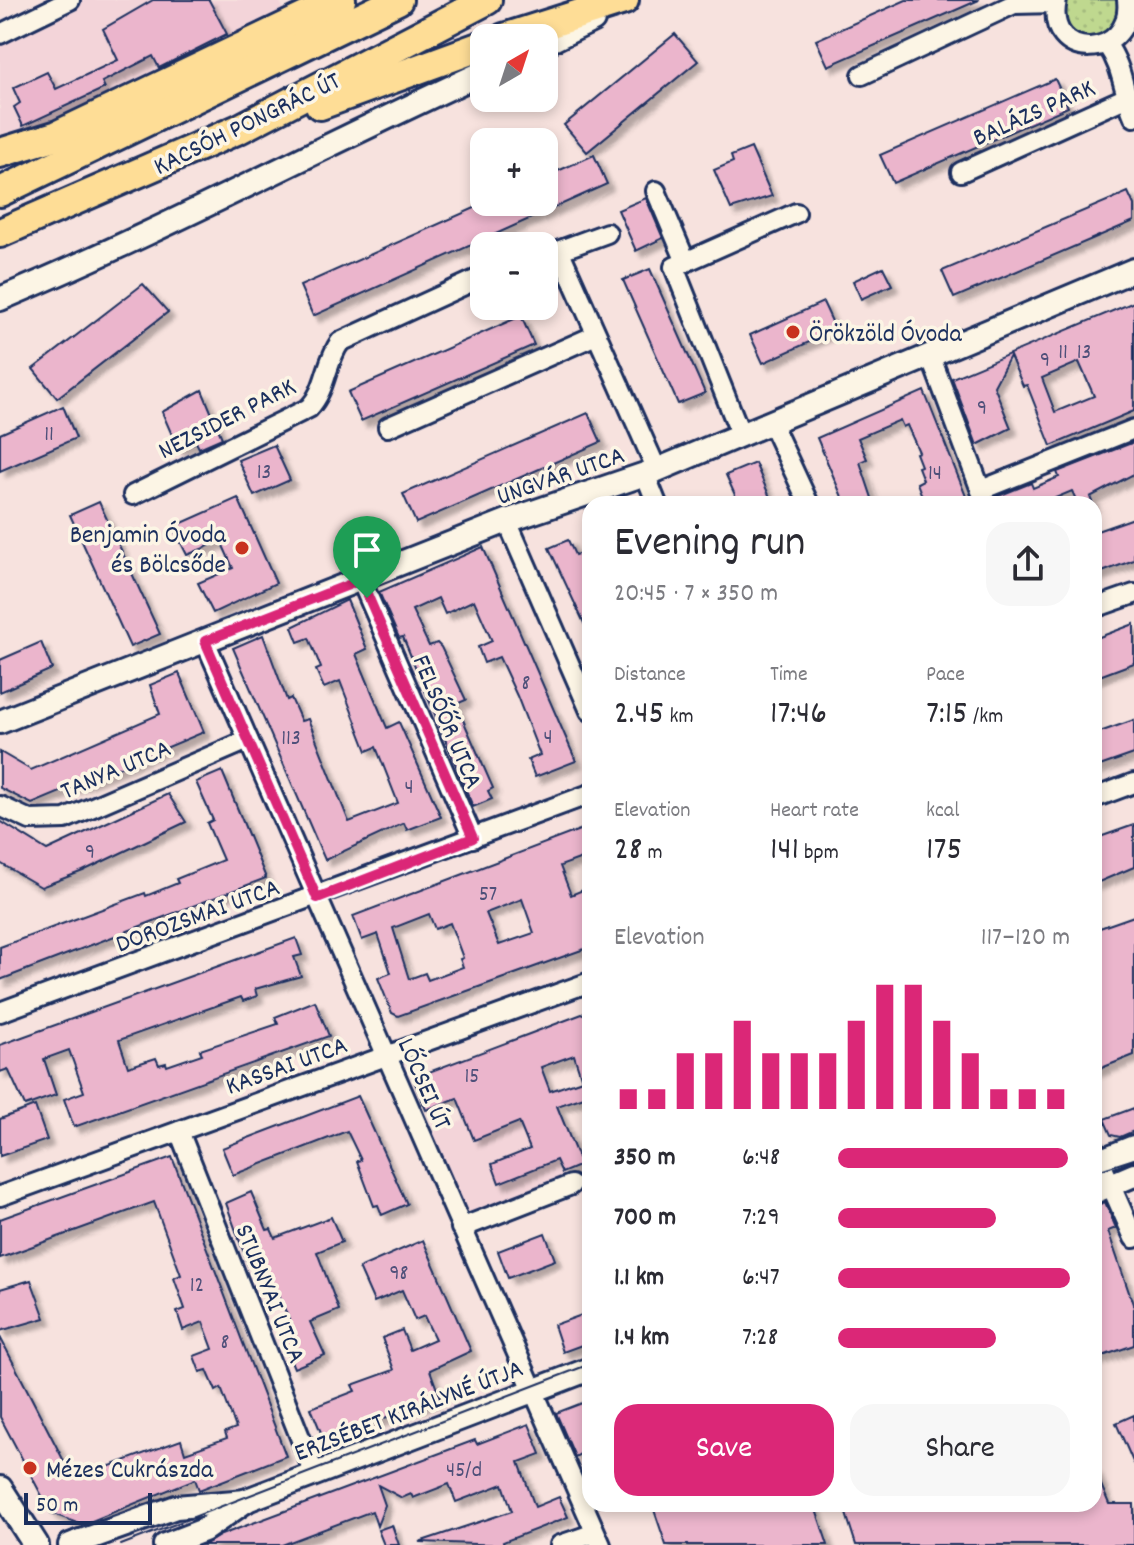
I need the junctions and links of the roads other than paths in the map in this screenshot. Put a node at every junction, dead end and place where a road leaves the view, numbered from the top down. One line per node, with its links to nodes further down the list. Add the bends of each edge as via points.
1 (70, 0): 9 (street)
2 (341, 0): 18 (main road, via 58,135)
3 (398, 0): 21 (main road, KACSÓH PONGRÁC ÚT)
4 (487, 0): 17 (main road, KACSÓH PONGRÁC ÚT)
5 (627, 0): 8 (main road); 10 (street)
6 (1127, 0): 11 (street, BALÁZS PARK, via 1125,28)
7 (1056, 1): 11 (street, BALÁZS PARK, via 1058,26 1073,43); 13 (street, BALÁZS PARK, via 1014,4)
8 (549, 24)
9 (0, 34)
10 (558, 37)
11 (1107, 45): 15 (street, BALÁZS PARK, via 1120,63)
12 (470, 50): 17 (main road, via 310,109)
13 (862, 75)
14 (470, 78): 30 (street, via 202,209)
15 (1125, 98): 16 (street, BALÁZS PARK); 19 (street, BALÁZS PARK)
16 (1134, 117)
17 (239, 129): 23 (main road, KACSÓH PONGRÁC ÚT)
18 (0, 153)
19 (961, 172)
20 (656, 191): 26 (street)
21 (0, 192)
22 (796, 213): 26 (street)
23 (0, 233)
24 (607, 233): 25 (street)
25 (558, 252)
26 (686, 262): 36 (street, via 674,267)
27 (558, 265): 31 (street)
28 (1134, 270): 32 (street, UNGVÁR UTCA)
29 (470, 282): 38 (street, NEZSIDER PARK, via 340,342 319,397 309,408)
30 (0, 299)
31 (596, 335): 34 (street); 37 (street)
32 (930, 355): 33 (street, UNGVÁR UTCA); 41 (street)
33 (771, 422): 36 (street, UNGVÁR UTCA); 40 (street)
34 (388, 427)
35 (1134, 429): 42 (street)
36 (741, 435): 37 (street, UNGVÁR UTCA)
37 (651, 472): 39 (street); 43 (street, UNGVÁR UTCA)
38 (133, 495)
39 (656, 496)
40 (805, 496)
41 (983, 496)
42 (985, 496)
43 (507, 521): 44 (street, UNGVÁR UTCA); 48 (street)
44 (361, 580): 47 (street, UNGVÁR UTCA); 55 (street, FELSŐŐR UTCA)
45 (1134, 594): 46 (street)
46 (1102, 605)
47 (205, 641): 49 (street, UNGVÁR UTCA); 50 (street, LŐCSEI ÚT)
48 (582, 693)
49 (0, 722)
50 (248, 740): 54 (street, TANYA UTCA, via 65,819 30,820); 56 (street, LŐCSEI ÚT)
51 (1134, 783): 52 (street)
52 (1102, 795)
53 (582, 797): 55 (street, DOROZSMAI UTCA)
54 (0, 806)
55 (473, 838): 56 (street, DOROZSMAI UTCA)
56 (317, 898): 58 (street, DOROZSMAI UTCA); 59 (street, LŐCSEI ÚT)
57 (582, 985): 59 (street, KASSAI UTCA)
58 (0, 1012)
59 (386, 1056): 60 (street, KASSAI UTCA); 67 (street, LŐCSEI ÚT)
60 (179, 1131): 66 (street, KASSAI UTCA); 71 (street, STUBNYAI UTCA)
61 (1134, 1147): 62 (street)
62 (1102, 1155)
63 (1134, 1175): 65 (street)
64 (571, 1185): 67 (street)
65 (1102, 1188): 68 (street)
66 (0, 1196)
67 (461, 1228): 70 (street, LŐCSEI ÚT)
68 (1134, 1238)
69 (582, 1372): 70 (street, ERZSÉBET KIRÁLYNÉ ÚTJA)
70 (532, 1391): 71 (street, ERZSÉBET KIRÁLYNÉ ÚTJA); 74 (street, LŐCSEI ÚT)
71 (315, 1475): 73 (street, ERZSÉBET KIRÁLYNÉ ÚTJA)
72 (0, 1489): 78 (main road)
73 (247, 1500): 77 (street, ERZSÉBET KIRÁLYNÉ ÚTJA, via 176,1507); 79 (street, ERZSÉBET KIRÁLYNÉ ÚTJA, via 204,1530)
74 (582, 1503)
75 (586, 1512): 76 (street, LŐCSEI ÚT)
76 (598, 1539): 80 (street)
77 (75, 1544)
78 (36, 1545)
79 (165, 1545)
80 (560, 1545)

